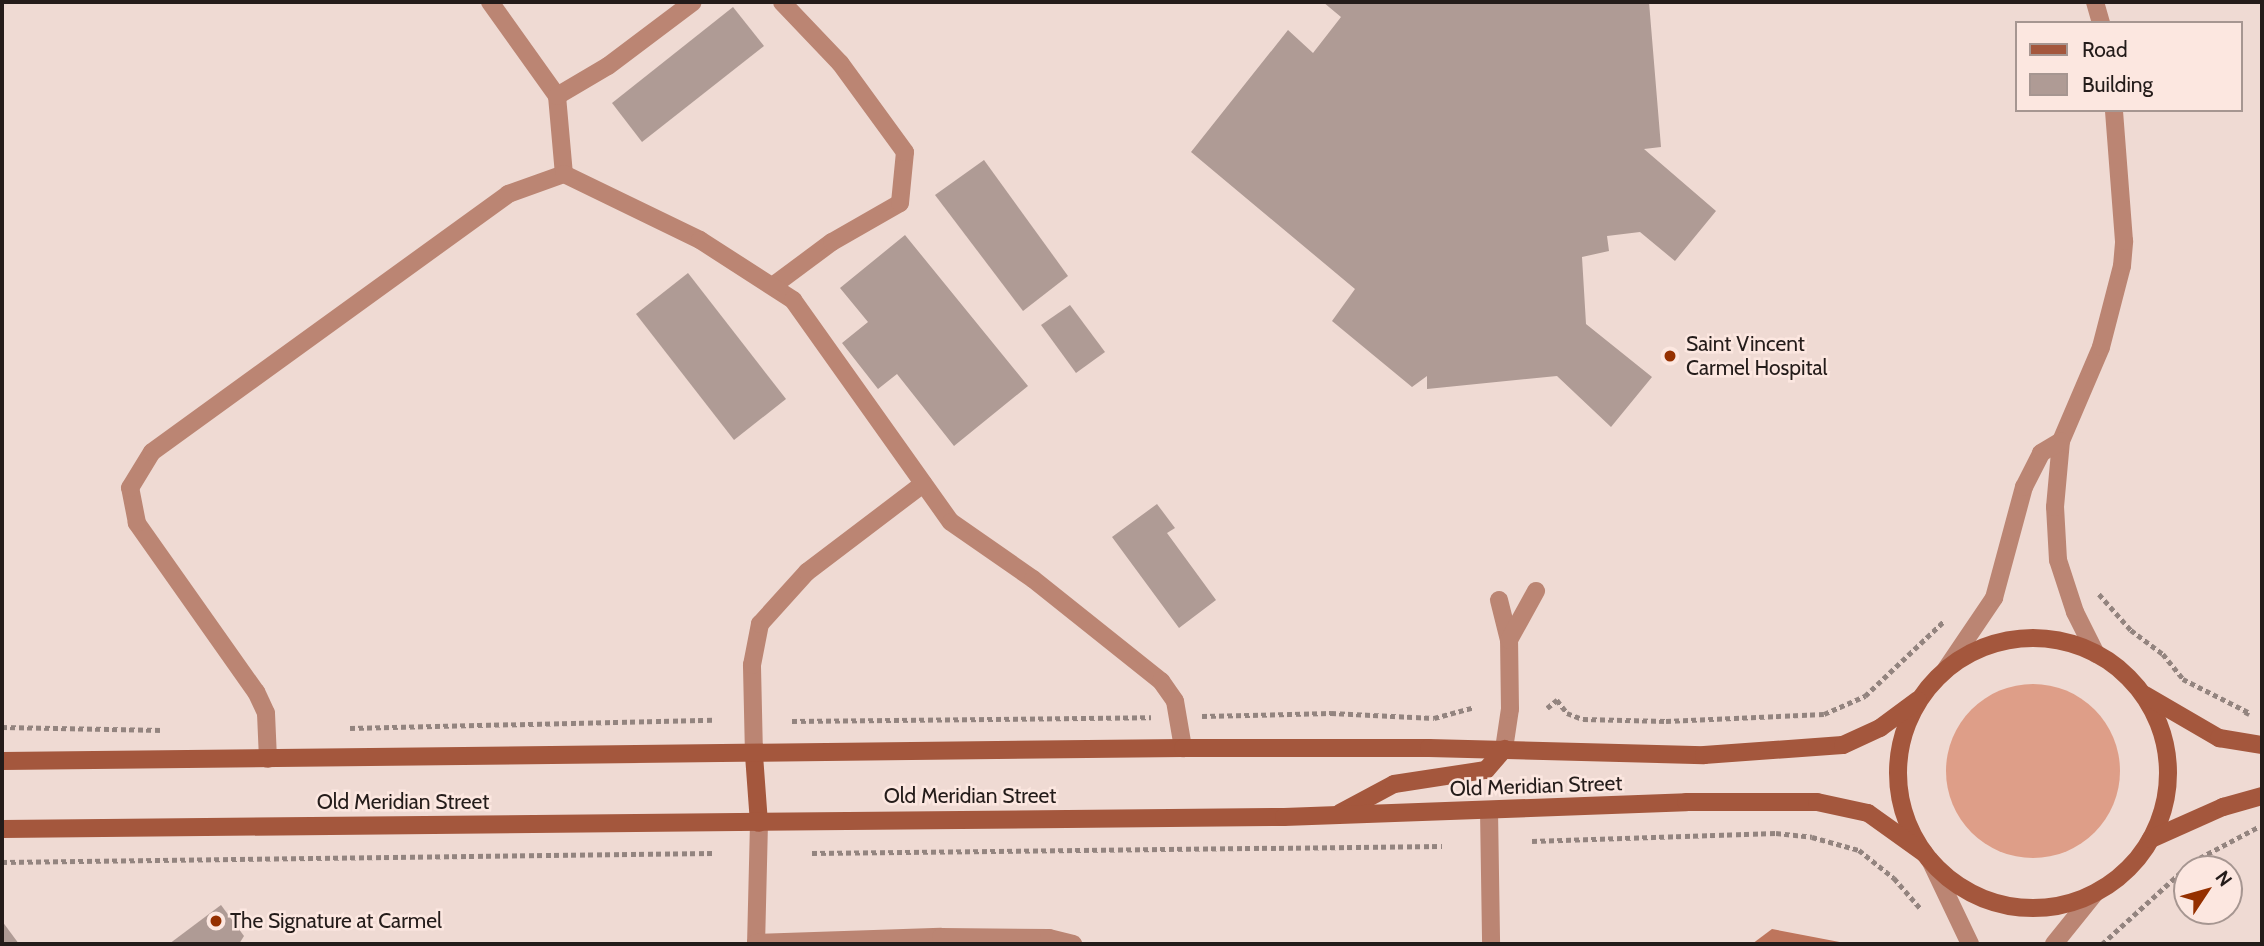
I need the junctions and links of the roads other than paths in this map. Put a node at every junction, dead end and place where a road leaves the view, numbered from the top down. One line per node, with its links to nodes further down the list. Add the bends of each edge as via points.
1 (489, 2): 6 (street)
2 (693, 2): 6 (street, via 608,66)
3 (782, 2): 9 (street, via 840,63 905,152 900,202 832,242)
4 (2095, 2): 5 (street)
5 (2100, 21)
6 (557, 96): 8 (street)
7 (2115, 112): 10 (street, via 2122,266 2101,347)
8 (564, 173): 9 (street, via 700,240); 23 (street, via 508,194 163,443 152,452 130,488 136,523 256,692 266,713)
9 (774, 285): 11 (street, via 793,300)
10 (2060, 441): 15 (street, via 2058,560 2075,612); 16 (street, via 2041,453 2024,487 1994,598)
11 (923, 484): 20 (street, via 951,522 1033,579 1161,681 1180,716); 22 (street, via 807,572 760,624 752,665)
12 (1536, 591): 14 (street)
13 (1499, 600): 14 (street)
14 (1508, 640): 21 (street, via 1510,702)
15 (2096, 654): 16 (main road, via 2066,642 2034,637 1992,644); 17 (main road)
16 (1946, 669): 18 (main road)
17 (2141, 692): 19 (main road, via 2219,738); 30 (main road, via 2164,739 2168,764 2164,803)
18 (1919, 700): 21 (main road, Old Meridian Street, via 1861,738 1806,751 1704,755); 31 (main road, via 1901,743 1898,766 1903,812)
19 (2262, 745)
20 (1183, 748): 21 (main road, Old Meridian Street); 22 (main road, Old Meridian Street)
21 (1503, 749): 27 (main road, via 1486,770 1394,784)
22 (754, 755): 23 (main road, Old Meridian Street); 28 (main road)
23 (268, 759): 24 (main road, Old Meridian Street)
24 (2, 761)
25 (2262, 796): 30 (main road, via 2223,807)
26 (1489, 810): 27 (main road, Old Meridian Street); 31 (main road, Old Meridian Street, via 1686,802 1843,804 1868,813); 36 (street)
27 (1337, 814): 28 (main road, Old Meridian Street)
28 (759, 823): 29 (main road, Old Meridian Street); 34 (street)
29 (2, 829)
30 (2151, 839): 32 (main road, Old Meridian Street, via 2127,870)
31 (1927, 857): 32 (main road, Old Meridian Street, via 1961,887 1997,903 2057,906); 37 (street)
32 (2095, 893): 38 (street)
33 (941, 941): 34 (street); 35 (street, via 1049,938)
34 (756, 944)
35 (1073, 944)
36 (1491, 944)
37 (1970, 944)
38 (2054, 944)

